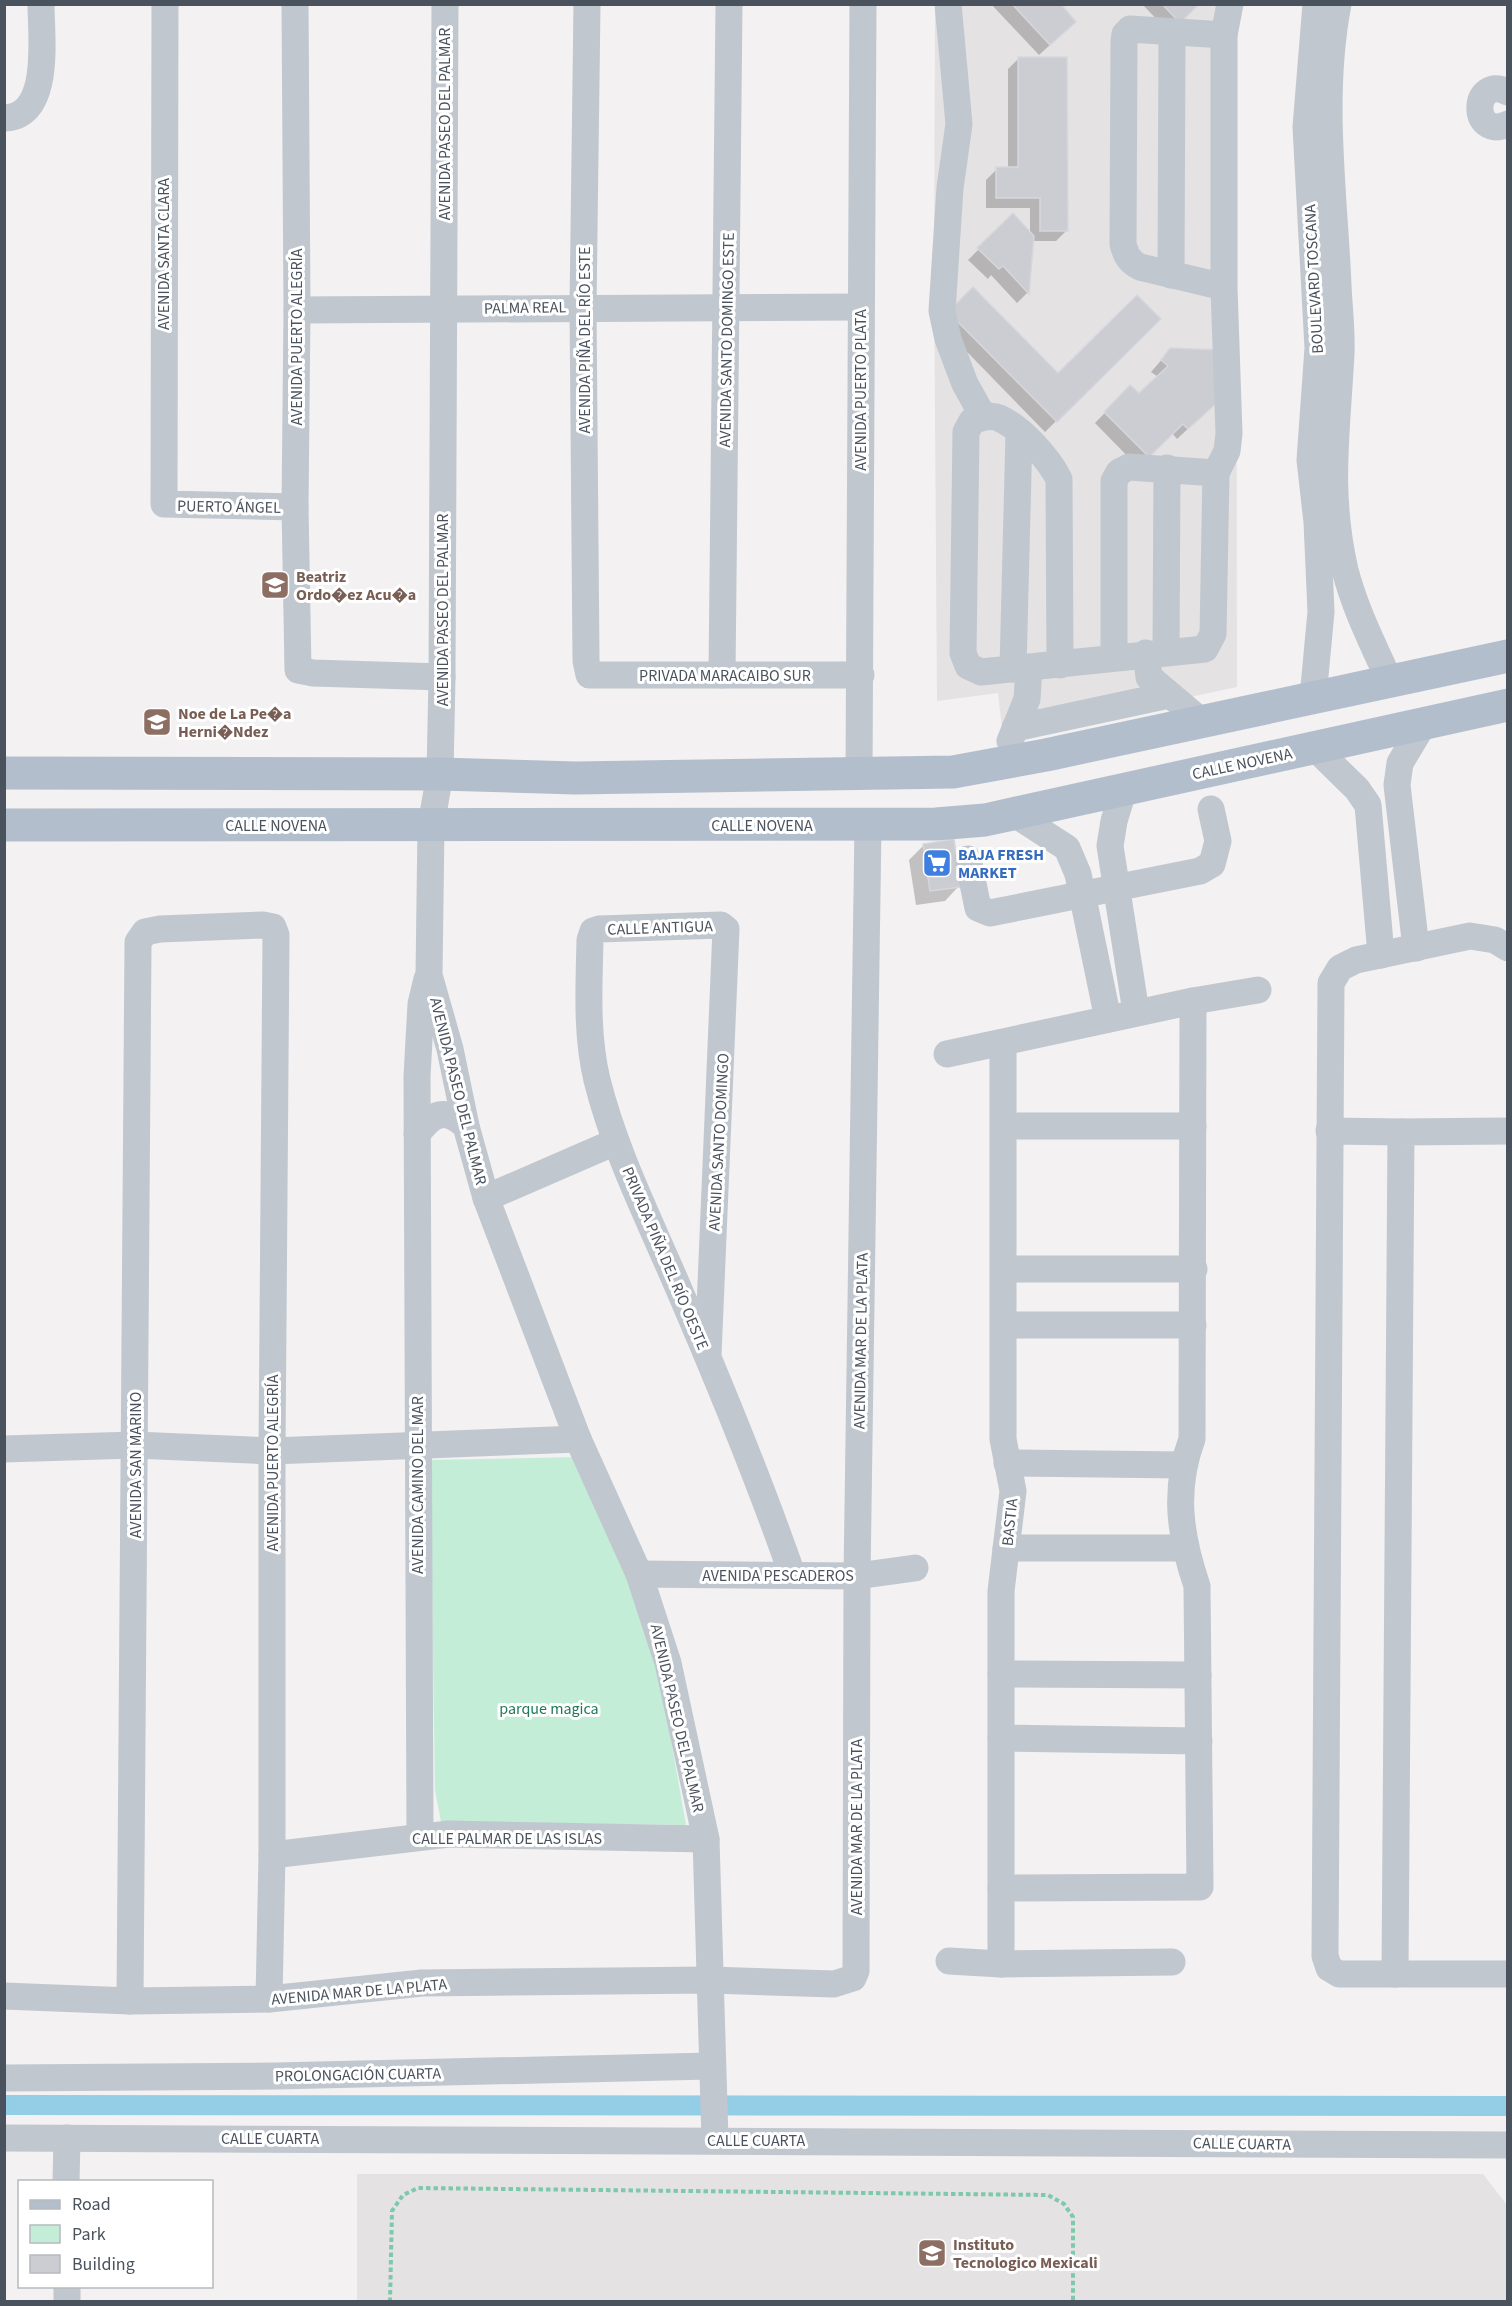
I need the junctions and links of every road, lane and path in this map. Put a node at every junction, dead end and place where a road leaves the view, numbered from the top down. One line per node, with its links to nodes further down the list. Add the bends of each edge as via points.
1 (41, 4): 15 (street, via 40,85 30,106 15,118)
2 (165, 4): 29 (street, AVENIDA SANTA CLARA)
3 (296, 4): 23 (street, AVENIDA PUERTO ALEGRÍA)
4 (445, 4): 21 (street, AVENIDA PASEO DEL PALMAR)
5 (587, 4): 19 (street, AVENIDA PIÑA DEL RÍO ESTE)
6 (729, 4): 22 (street, AVENIDA SANTO DOMINGO ESTE)
7 (864, 4): 20 (street, AVENIDA PUERTO PLATA)
8 (948, 4): 25 (street, via 959,124 950,188 942,311 965,384)
9 (1230, 4): 13 (street)
10 (1316, 4): 24 (street, BOULEVARD TOSCANA, via 1306,127)
11 (1338, 4): 24 (street, BOULEVARD TOSCANA, via 1332,36 1328,114)
12 (1172, 33): 13 (street); 17 (street); 17 (street, via 1136,28 1125,33 1123,232 1131,263)
13 (1224, 35): 18 (street)
14 (1508, 92): 16 (street, via 1489,91 1481,99 1479,109 1482,119 1491,125)
15 (4, 118)
16 (1508, 124)
17 (1172, 275): 18 (street)
18 (1224, 287): 28 (street, via 1229,434 1227,451)
19 (584, 307): 21 (street, PALMA REAL); 22 (street, PALMA REAL); 37 (street, AVENIDA PIÑA DEL RÍO ESTE)
20 (860, 307): 22 (street, PALMA REAL); 39 (street, AVENIDA PUERTO PLATA)
21 (443, 308): 23 (street, PALMA REAL); 40 (street, AVENIDA PASEO DEL PALMAR)
22 (726, 309): 38 (street, AVENIDA SANTO DOMINGO ESTE)
23 (297, 310): 30 (street, AVENIDA PUERTO ALEGRÍA)
24 (1330, 350): 31 (street, BOULEVARD TOSCANA, via 1337,526)
25 (983, 416): 26 (street, via 998,417); 36 (street, via 972,421 966,432 963,653 968,666 981,672)
26 (1019, 433): 35 (street, via 1052,466 1059,479); 36 (street)
27 (1167, 468): 28 (street); 32 (street); 34 (street, via 1129,467 1119,472 1114,481)
28 (1216, 473): 32 (street, via 1211,643 1197,651)
29 (164, 504): 30 (street, PUERTO ÁNGEL)
30 (295, 507): 40 (street, AVENIDA PUERTO ALEGRÍA, via 298,670)
31 (1332, 572): 41 (street, BOULEVARD TOSCANA, via 1356,608); 43 (street, BOULEVARD TOSCANA, via 1321,612)
32 (1156, 652): 34 (street); 42 (street, via 1149,676)
33 (1508, 656): 41 (main road)
34 (1114, 658): 35 (street)
35 (1060, 665): 36 (street)
36 (1021, 669): 47 (street, via 1027,699)
37 (589, 675): 38 (street, PRIVADA MARACAIBO SUR)
38 (722, 675): 39 (street, PRIVADA MARACAIBO SUR)
39 (861, 675): 52 (street, AVENIDA PUERTO PLATA)
40 (442, 677): 51 (street, AVENIDA PASEO DEL PALMAR)
41 (1389, 680): 43 (main road)
42 (1169, 695): 45 (street); 47 (street)
43 (1313, 697): 45 (main road)
44 (1508, 705): 46 (main road, CALLE NOVENA)
45 (1201, 721): 49 (main road)
46 (1424, 723): 48 (main road, CALLE NOVENA); 59 (street, via 1400,763 1397,785)
47 (1015, 728): 49 (street)
48 (1314, 747): 53 (main road, CALLE NOVENA); 60 (street, via 1368,805)
49 (1001, 763): 52 (main road, via 953,772)
50 (4, 773): 51 (main road)
51 (440, 774): 52 (main road, via 575,778); 57 (street, AVENIDA PASEO DEL PALMAR)
52 (859, 775)
53 (1124, 788): 55 (main road, CALLE NOVENA); 62 (street, via 1110,846)
54 (1211, 809): 62 (street, via 1218,841 1212,864 1200,872)
55 (1012, 813): 58 (main road, CALLE NOVENA, via 936,824); 63 (street, via 1067,848)
56 (4, 825): 57 (main road, CALLE NOVENA)
57 (431, 825): 58 (main road, CALLE NOVENA); 70 (street, AVENIDA PASEO DEL PALMAR)
58 (868, 825): 104 (street, AVENIDA MAR DE LA PLATA)
59 (1403, 832): 60 (street); 67 (street)
60 (1372, 836): 69 (street)
61 (968, 859): 63 (street, via 978,908 990,913)
62 (1116, 889): 63 (street); 73 (street)
63 (1083, 895): 74 (street)
64 (726, 929): 66 (street, CALLE ANTIGUA, via 721,925); 91 (street, AVENIDA SANTO DOMINGO)
65 (145, 932): 93 (street, AVENIDA SAN MARINO, via 138,942); 96 (street, AVENIDA PUERTO ALEGRÍA, via 273,927 276,947)
66 (593, 932): 85 (street, PRIVADA PIÑA DEL RÍO OESTE, via 588,1016 597,1079)
67 (1416, 948): 68 (street, via 1470,936 1495,940); 69 (street)
68 (1508, 948)
69 (1381, 955): 81 (street, via 1340,968 1331,983)
70 (429, 975): 76 (street, AVENIDA PASEO DEL PALMAR); 84 (street, AVENIDA CAMINO DEL MAR, via 421,1004)
71 (1258, 990): 72 (street)
72 (1193, 1001): 73 (street); 80 (street)
73 (1136, 1012): 74 (street)
74 (1108, 1019): 75 (street)
75 (1003, 1043): 77 (street); 79 (street, BASTIA)
76 (450, 1049): 78 (street, AVENIDA PASEO DEL PALMAR); 84 (street, AVENIDA CAMINO DEL MAR, via 446,1076)
77 (947, 1054)
78 (466, 1126): 84 (street, via 455,1116 441,1114 428,1119); 86 (street, AVENIDA PASEO DEL PALMAR)
79 (1004, 1126): 80 (street); 87 (street, BASTIA)
80 (1193, 1126): 88 (street)
81 (1329, 1131): 83 (street); 116 (street, via 1325,1956 1329,1968 1339,1974)
82 (1508, 1131): 83 (street)
83 (1401, 1132): 116 (street)
84 (417, 1134): 94 (street, AVENIDA CAMINO DEL MAR)
85 (615, 1142): 86 (street); 91 (street, PRIVADA PIÑA DEL RÍO OESTE)
86 (486, 1197): 92 (street, AVENIDA PASEO DEL PALMAR)
87 (1004, 1269): 88 (street); 89 (street, BASTIA)
88 (1194, 1269): 90 (street)
89 (1004, 1325): 90 (street); 97 (street, BASTIA)
90 (1193, 1325): 98 (street, via 1192,1439)
91 (708, 1355): 103 (street, PRIVADA PIÑA DEL RÍO OESTE)
92 (578, 1439): 94 (street); 102 (street, AVENIDA PASEO DEL PALMAR)
93 (135, 1445): 95 (street); 96 (street); 121 (street, AVENIDA SAN MARINO)
94 (417, 1446): 96 (street); 109 (street, AVENIDA CAMINO DEL MAR)
95 (4, 1449)
96 (272, 1451): 111 (street, AVENIDA PUERTO ALEGRÍA)
97 (1007, 1463): 98 (street); 99 (street, BASTIA, via 1012,1491)
98 (1182, 1465): 100 (street)
99 (1006, 1548): 100 (street); 105 (street, BASTIA, via 1001,1592)
100 (1184, 1548): 106 (street, via 1197,1586)
101 (915, 1568): 104 (street, AVENIDA PESCADEROS)
102 (639, 1574): 103 (street, AVENIDA PESCADEROS); 110 (street, AVENIDA PASEO DEL PALMAR, via 668,1663)
103 (792, 1574): 104 (street, AVENIDA PESCADEROS)
104 (857, 1576): 118 (street, AVENIDA MAR DE LA PLATA, via 856,1971 853,1978 834,1983)
105 (1001, 1674): 106 (street); 107 (street, BASTIA)
106 (1198, 1675): 108 (street)
107 (1001, 1738): 108 (street); 112 (street, BASTIA)
108 (1199, 1741): 112 (street, via 1200,1887)
109 (420, 1836): 110 (street, CALLE PALMAR DE LAS ISLAS); 111 (street, CALLE PALMAR DE LAS ISLAS)
110 (706, 1839): 118 (street, AVENIDA PASEO DEL PALMAR)
111 (273, 1855): 120 (street, AVENIDA PUERTO ALEGRÍA)
112 (1001, 1888): 115 (street, BASTIA)
113 (949, 1961): 115 (street)
114 (1172, 1962): 115 (street)
115 (1001, 1964)
116 (1395, 1974): 117 (street)
117 (1508, 1974)
118 (710, 1980): 120 (street, AVENIDA MAR DE LA PLATA, via 422,1983); 122 (street, AVENIDA PASEO DEL PALMAR)
119 (4, 1996): 121 (street, AVENIDA MAR DE LA PLATA)
120 (269, 1999): 121 (street, AVENIDA MAR DE LA PLATA)
121 (130, 2001)
122 (711, 2072): 123 (street, PROLONGACIÓN CUARTA); 124 (street, AVENIDA PASEO DEL PALMAR)
123 (4, 2078)
124 (714, 2130): 126 (street, CALLE CUARTA); 127 (street, CALLE CUARTA)
125 (4, 2138): 126 (street, CALLE CUARTA)
126 (67, 2138): 128 (street)
127 (1508, 2145)
128 (66, 2180)
129 (390, 2301): 130 (path, via 392,2211 403,2195 418,2188 430,2188 1048,2195 1064,2204 1073,2217)
130 (1073, 2301)

